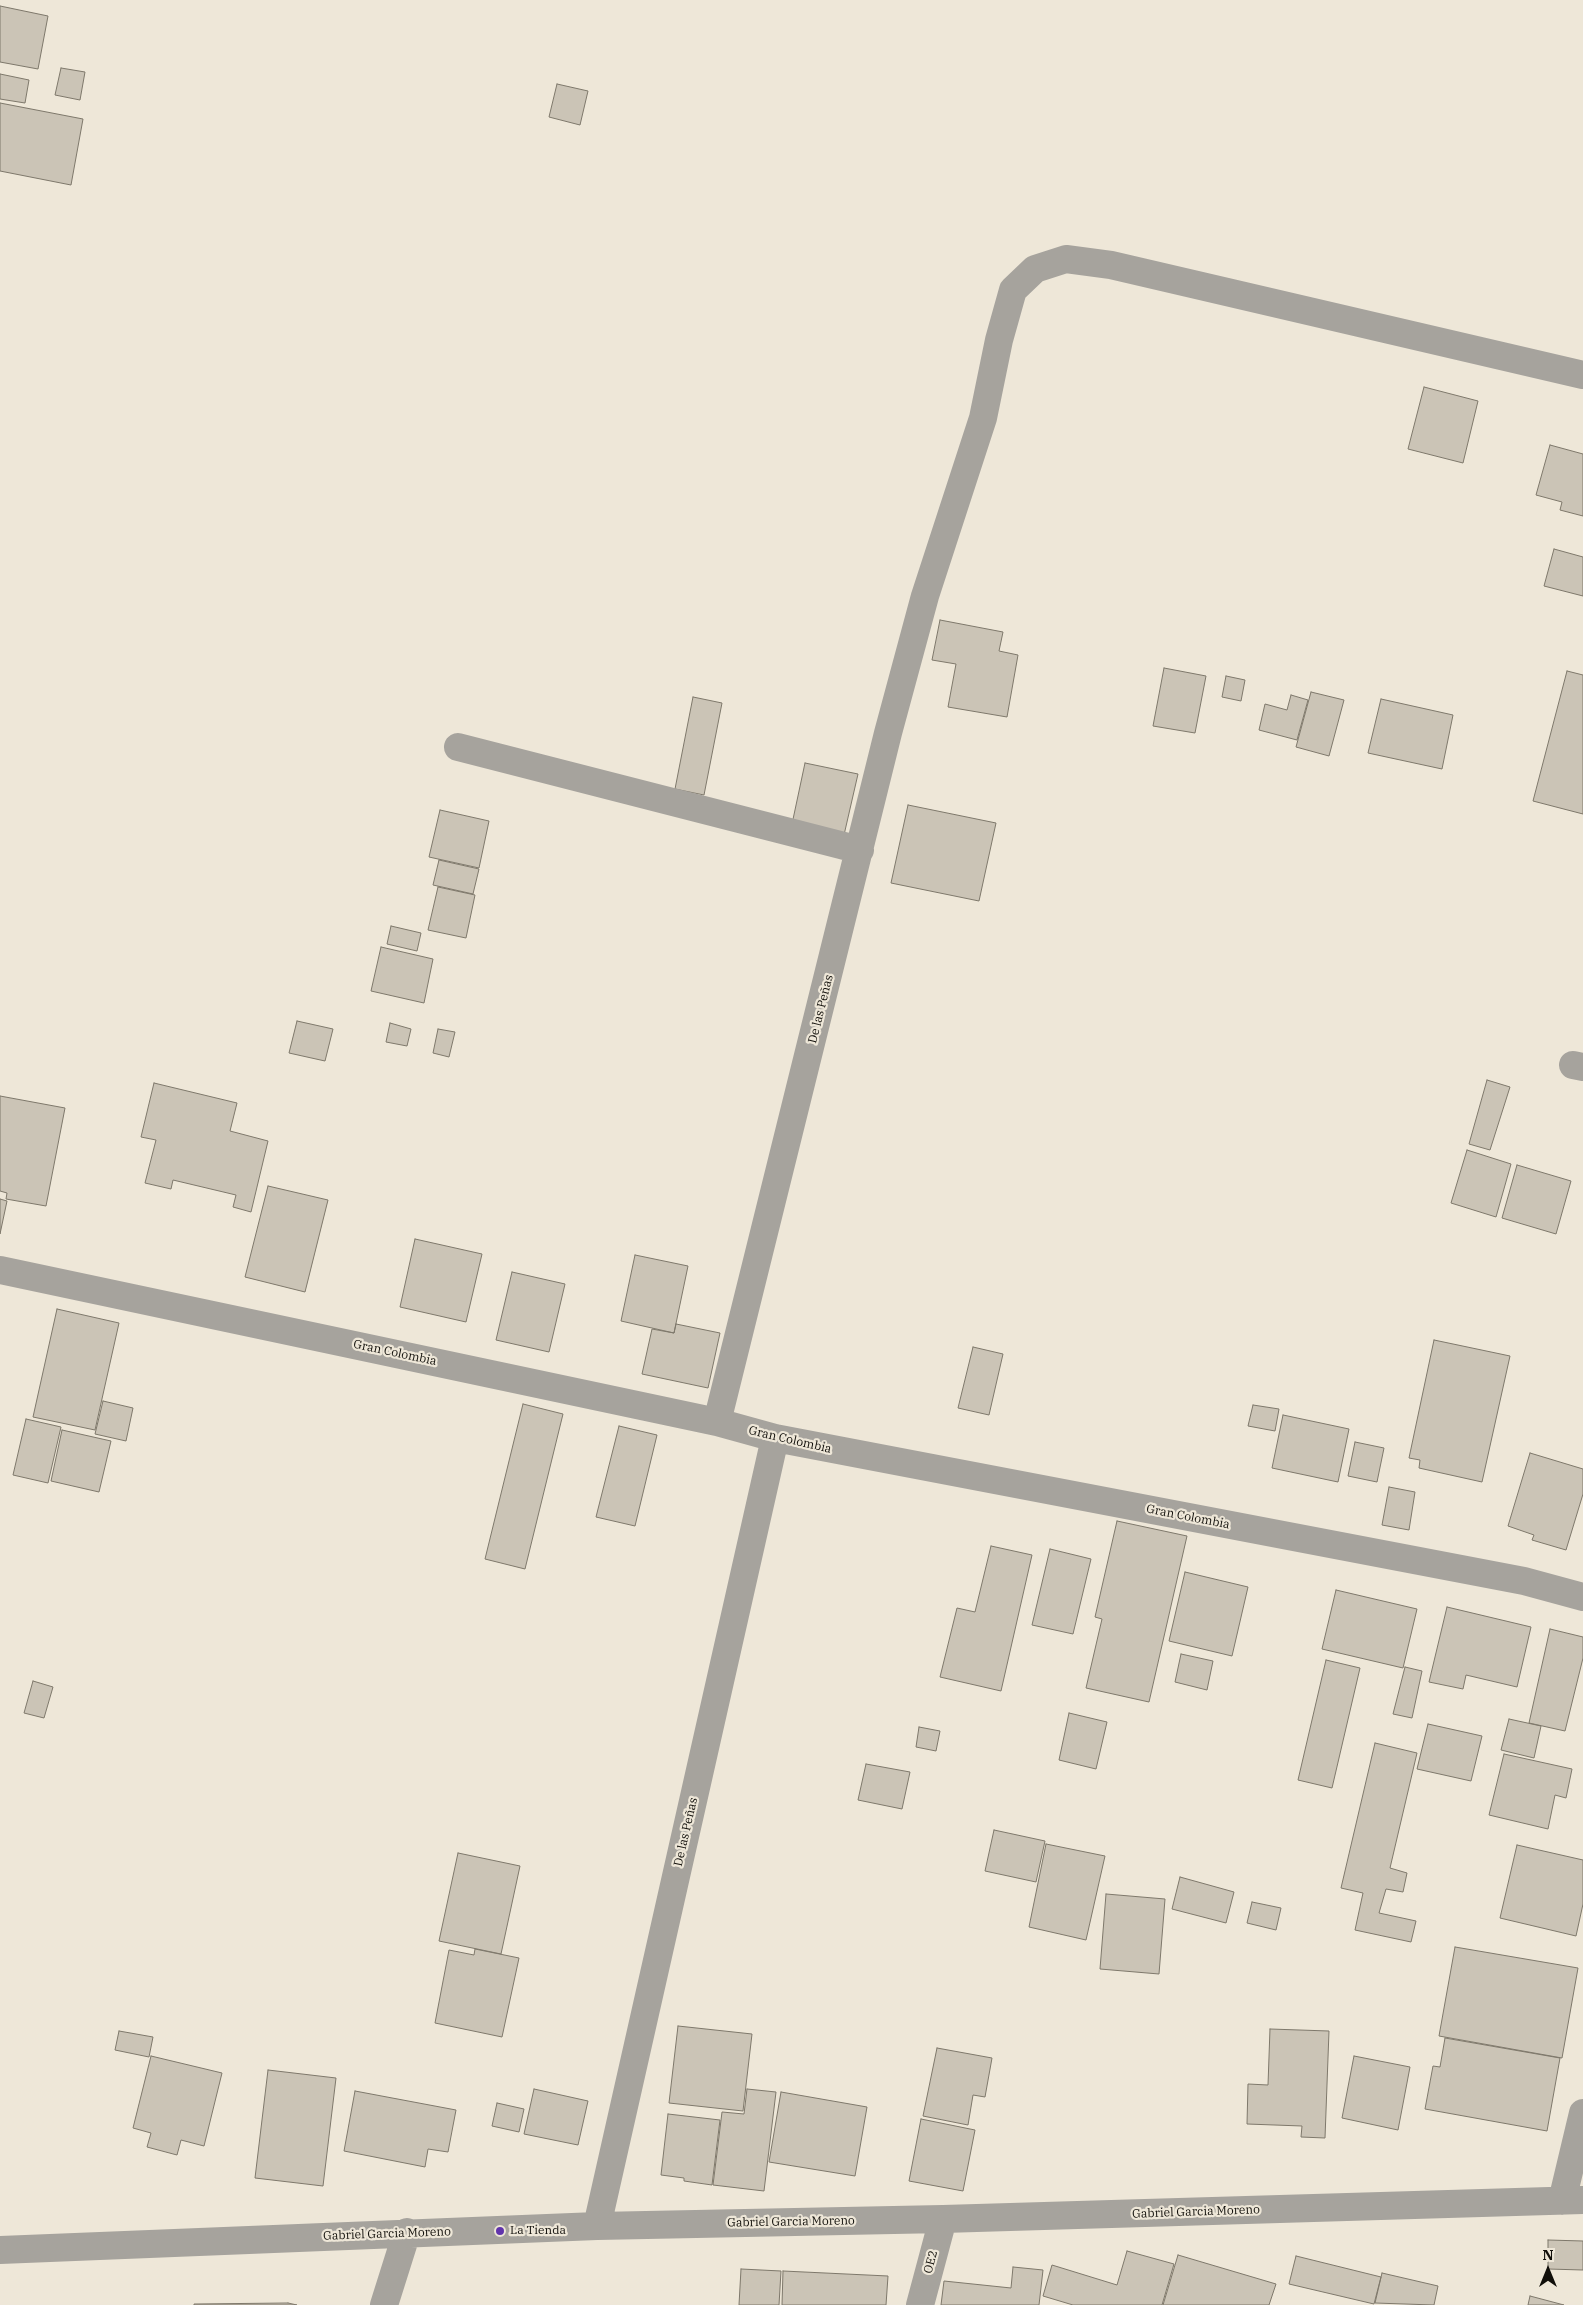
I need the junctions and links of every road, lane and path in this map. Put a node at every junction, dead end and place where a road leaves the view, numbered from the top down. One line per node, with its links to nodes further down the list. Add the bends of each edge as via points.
1 (1583, 375): 3 (street, De las Peñas, via 1111,265 1066,259 1035,269 1013,290 983,418 925,596)
2 (458, 747): 3 (street)
3 (860, 850): 5 (street, De las Peñas)
4 (0, 1270): 5 (street, Gran Colombia)
5 (717, 1422): 6 (street, Gran Colombia)
6 (774, 1438): 7 (street, Gran Colombia, via 1524,1581); 11 (street, De las Peñas)
7 (1583, 1596)
8 (1583, 2113): 9 (street)
9 (1572, 2201): 10 (street, Gabriel Garcia Moreno)
10 (943, 2219): 11 (street, Gabriel Garcia Moreno); 15 (street, OE2)
11 (597, 2226): 12 (street, Gabriel Garcia Moreno)
12 (407, 2232): 13 (street, Gabriel Garcia Moreno); 14 (street)
13 (0, 2250)
14 (384, 2305)
15 (920, 2305)

